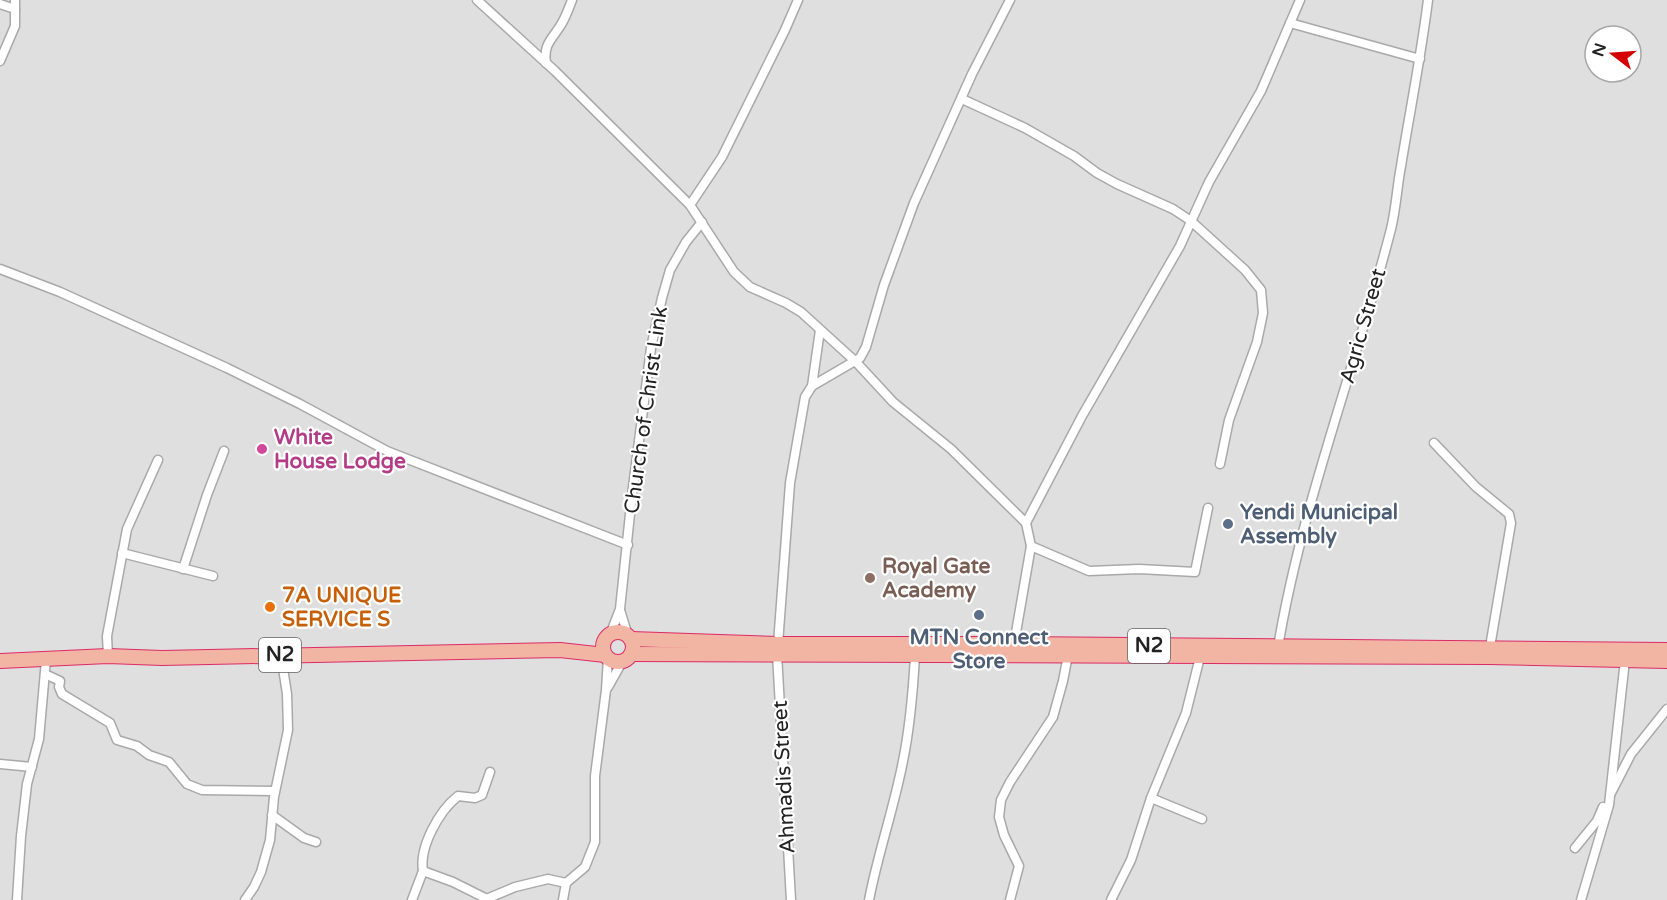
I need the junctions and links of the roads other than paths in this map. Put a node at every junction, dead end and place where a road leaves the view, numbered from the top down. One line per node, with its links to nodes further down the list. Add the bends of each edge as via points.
1 (477, 0): 12 (street)
2 (572, 0): 12 (street, via 548,42)
3 (798, 0): 14 (street, via 722,157)
4 (1010, 0): 13 (street)
5 (1300, 0): 9 (street)
6 (1428, 0): 10 (street, Agric Street)
7 (0, 4): 8 (street)
8 (15, 5): 11 (street, via 15,26)
9 (1290, 23): 10 (street); 15 (street, via 1261,91)
10 (1420, 59): 40 (street, Agric Street, via 1392,226 1307,513)
11 (0, 62)
12 (546, 63): 14 (street)
13 (962, 99): 15 (street, via 1025,128 1097,173); 19 (street, via 914,203 866,347)
14 (690, 205): 16 (street)
15 (1191, 221): 24 (street, via 1245,270 1261,290 1263,313 1257,342 1229,420); 26 (street)
16 (702, 222): 18 (street, via 716,248 750,287 801,312); 27 (street, Church of Christ Link, via 670,270 662,298 651,348)
17 (0, 269): 27 (street, via 227,368 387,451)
18 (820, 330): 19 (street); 20 (street, Ahmadis Street)
19 (856, 362): 20 (street); 26 (street, via 893,402 951,449)
20 (812, 386): 37 (street, Ahmadis Street, via 805,397 790,483)
21 (1434, 442): 36 (street, via 1476,487 1509,514 1511,523)
22 (224, 451): 30 (street)
23 (158, 460): 29 (street, via 128,529)
24 (1220, 464)
25 (1208, 508): 28 (street, via 1195,572 1089,571)
26 (1026, 523): 28 (street)
27 (628, 545): 32 (street, Church of Christ Link)
28 (1031, 546): 35 (street)
29 (122, 553): 30 (street); 42 (street, via 106,636)
30 (183, 569): 31 (street)
31 (213, 576)
32 (620, 609): 33 (street, Church of Christ Link); 34 (street, Church of Christ Link)
33 (608, 637): 34 (highway, via 618,632); 38 (highway, N2); 45 (highway, via 603,648)
34 (630, 638): 37 (highway, N2); 47 (highway, via 633,647)
35 (1014, 644): 37 (highway, N2); 40 (highway, N2)
36 (1490, 647): 39 (highway, N2); 40 (highway, N2)
37 (778, 649): 44 (highway, N2); 47 (highway, N2); 71 (street, Ahmadis Street)
38 (560, 650): 43 (highway, N2); 45 (highway, N2)
39 (1667, 650)
40 (1278, 652): 46 (highway, N2); 48 (highway, N2)
41 (1068, 655): 44 (highway, N2); 46 (highway, N2); 73 (street, via 1053,717 1001,800 999,817 1019,866)
42 (108, 656): 43 (highway, N2); 51 (highway, N2)
43 (281, 656): 57 (street, via 288,730)
44 (915, 656): 72 (street, via 903,762)
45 (607, 657): 47 (highway, via 615,662); 52 (street)
46 (1200, 657): 59 (street, via 1186,713)
47 (627, 658): 52 (street)
48 (1625, 660): 50 (highway, N2); 58 (street)
49 (0, 661): 51 (highway, N2)
50 (1667, 661)
51 (46, 667): 55 (street, via 39,739); 57 (street, via 60,681 62,694 110,723 117,740 169,762 187,784 202,790)
52 (606, 690): 65 (street, via 595,776 595,842 585,867)
53 (1667, 709): 58 (street, via 1631,754)
54 (0, 764): 55 (street)
55 (32, 767): 67 (street, via 21,836)
56 (490, 772): 64 (street, via 482,795 458,796 438,818 423,854)
57 (275, 791): 60 (street)
58 (1610, 794): 63 (street, via 1597,820); 75 (street)
59 (1151, 798): 61 (street); 74 (street, via 1131,860)
60 (272, 815): 62 (street); 68 (street, via 261,872)
61 (1202, 819)
62 (316, 842)
63 (1575, 848)
64 (423, 870): 66 (street); 69 (street)
65 (567, 883): 66 (street, via 548,879); 70 (street)
66 (485, 899)
67 (17, 900)
68 (245, 900)
69 (412, 900)
70 (563, 900)
71 (791, 900)
72 (869, 900)
73 (1010, 900)
74 (1110, 900)
75 (1581, 900)

